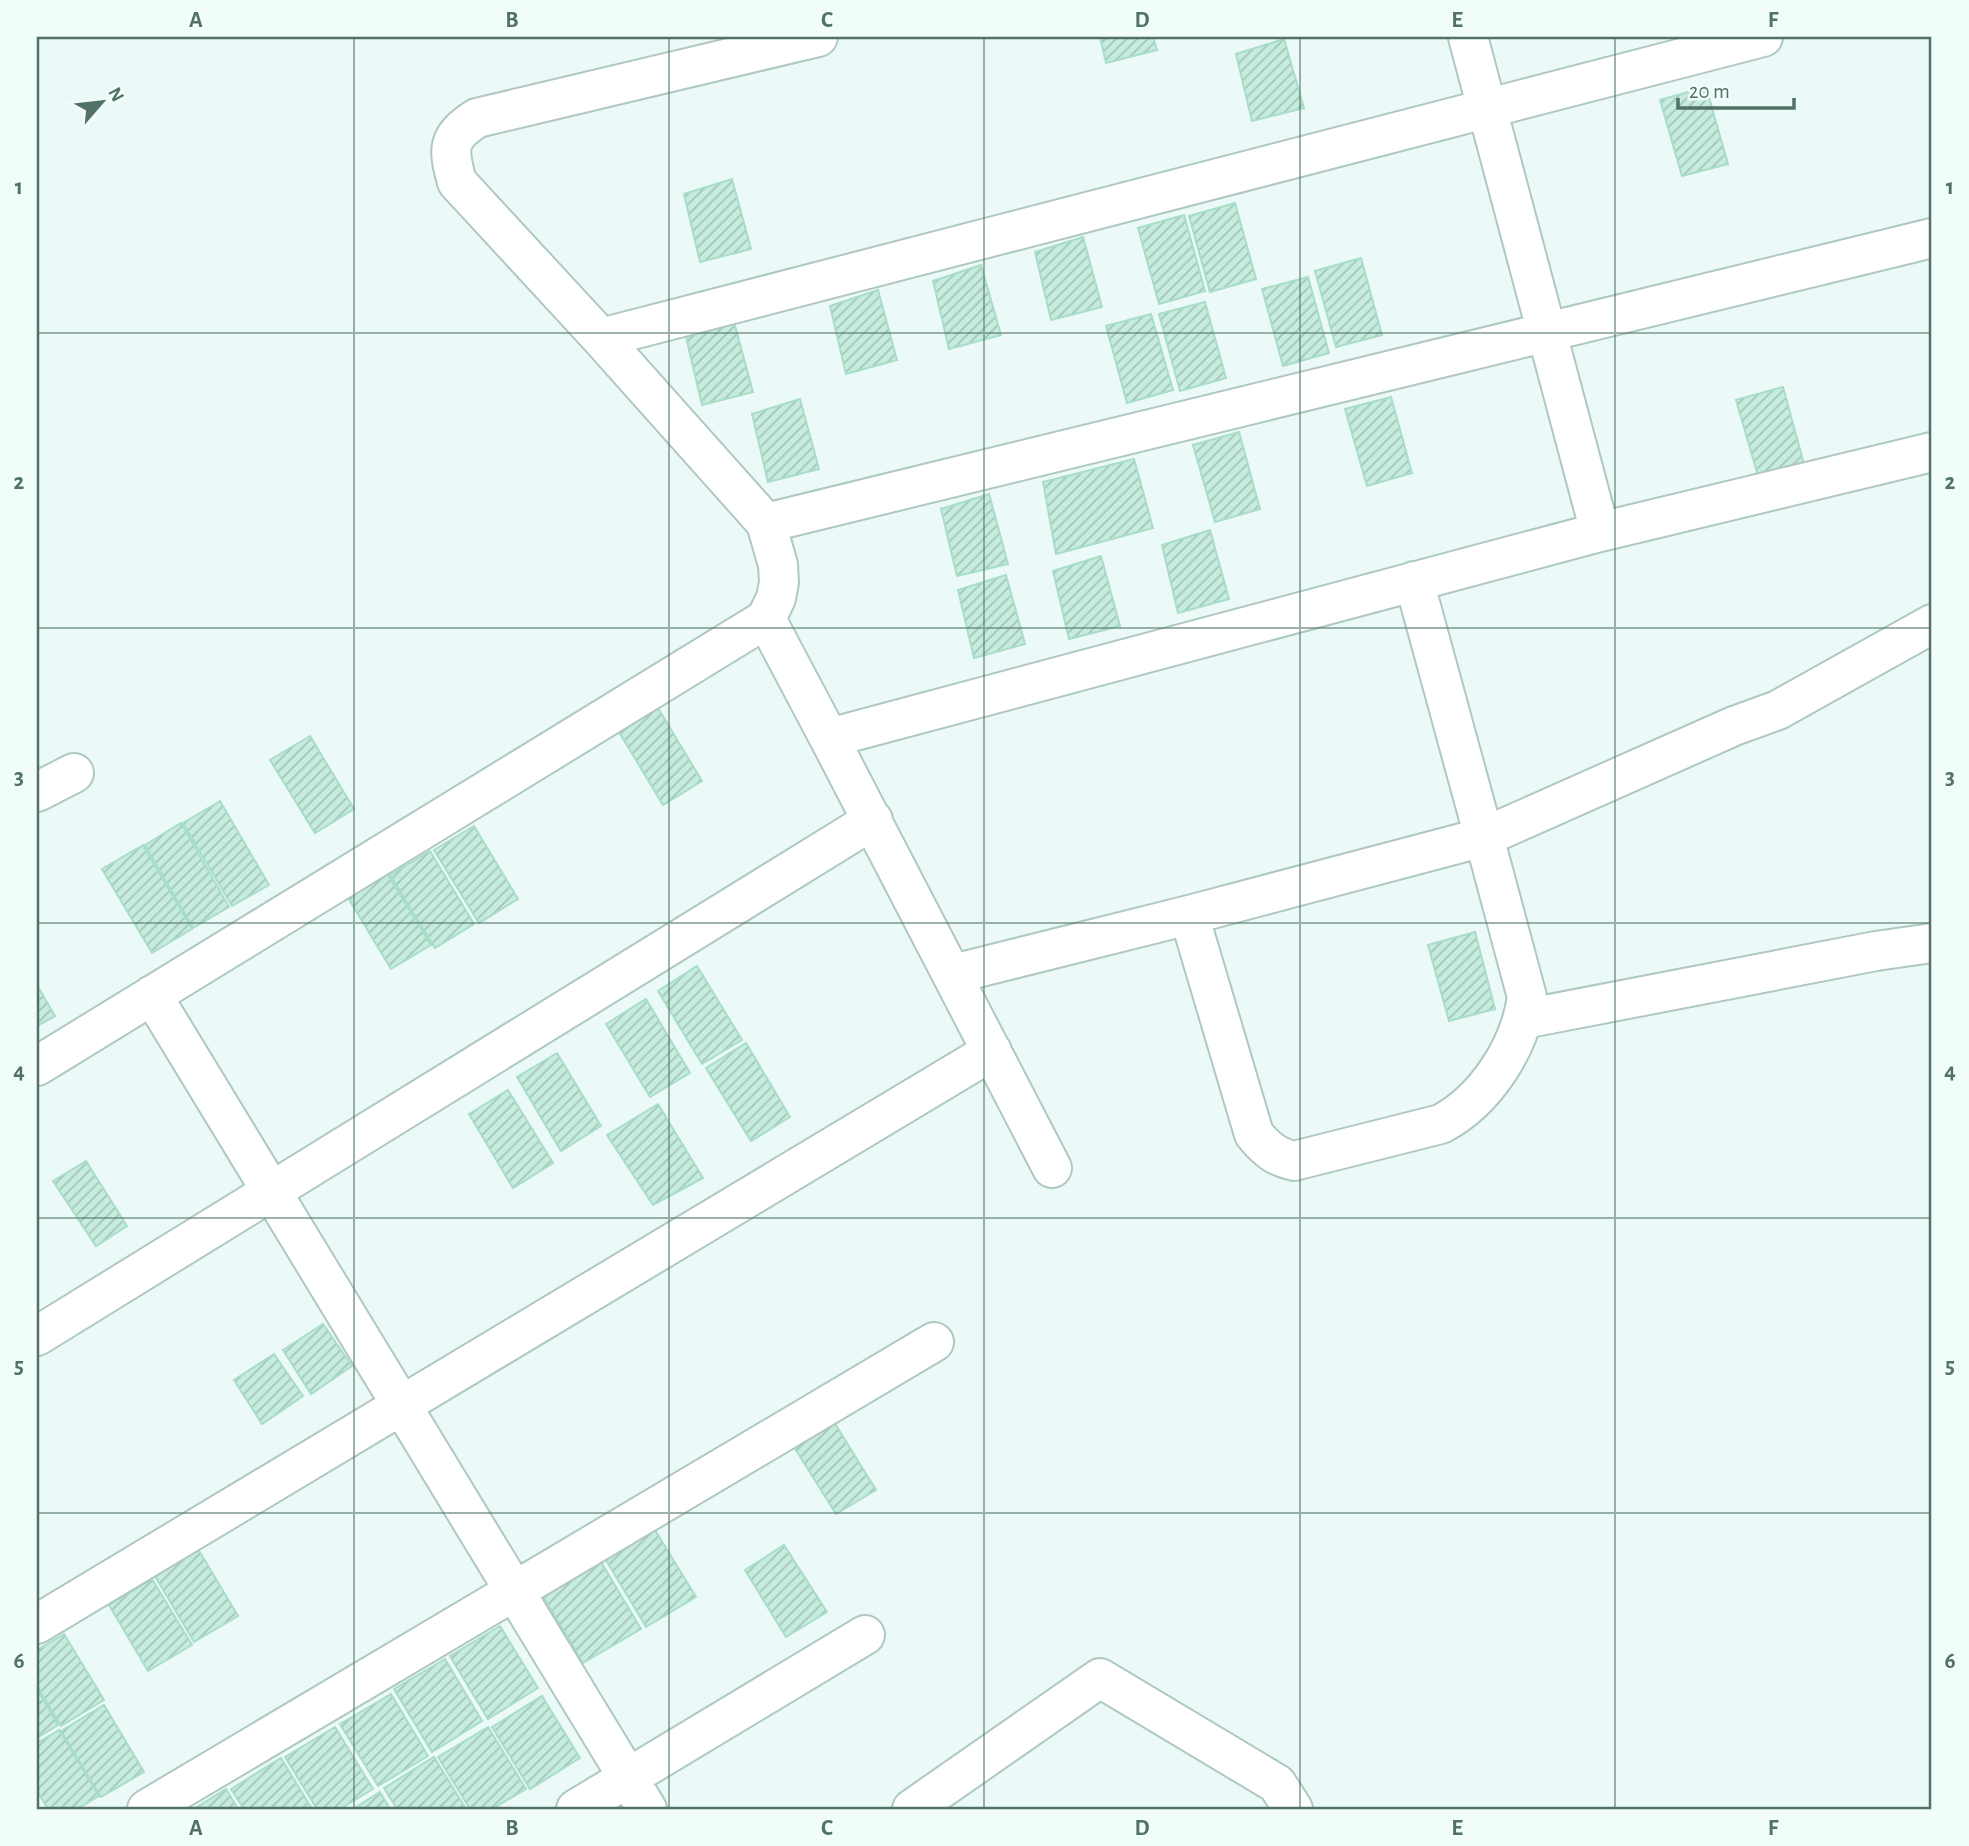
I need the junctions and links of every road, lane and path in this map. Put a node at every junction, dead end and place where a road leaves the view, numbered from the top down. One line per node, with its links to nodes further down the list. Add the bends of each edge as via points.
1 (818, 37): 7 (street, via 477,118 458,130 450,155 457,182)
2 (1468, 37): 4 (street)
3 (1763, 37): 4 (street)
4 (1486, 108): 6 (street); 7 (street)
5 (1932, 238): 6 (street)
6 (1545, 333): 9 (street); 10 (street)
7 (601, 338): 9 (street)
8 (1932, 452): 10 (street)
9 (766, 523): 12 (street, via 779,582)
10 (1600, 532): 11 (street)
11 (1414, 581): 14 (street); 18 (street)
12 (765, 619): 14 (street); 22 (street)
13 (1932, 624): 18 (street, via 1778,710)
14 (829, 738): 17 (street)
15 (74, 774): 16 (street)
16 (37, 792)
17 (873, 820): 21 (street); 27 (street)
18 (1485, 837): 19 (street); 23 (street, via 1527,997)
19 (1189, 915): 21 (street); 23 (street, via 1254,1134 1281,1158 1294,1161 1441,1124 1458,1115 1513,1049)
20 (1932, 943): 23 (street)
21 (953, 974): 24 (street)
22 (152, 995): 25 (street); 27 (street)
23 (1524, 1019)
24 (992, 1051): 26 (street); 30 (street)
25 (37, 1066)
26 (1052, 1168)
27 (272, 1191): 28 (street); 30 (street)
28 (37, 1336)
29 (934, 1342): 31 (street)
30 (401, 1405): 31 (street); 32 (street)
31 (514, 1591): 34 (street); 35 (street)
32 (37, 1624)
33 (864, 1635): 34 (street)
34 (637, 1794): 36 (street)
35 (147, 1809)
36 (576, 1809)
37 (912, 1809): 38 (street, via 1100,1678 1277,1784)
38 (1293, 1809)

